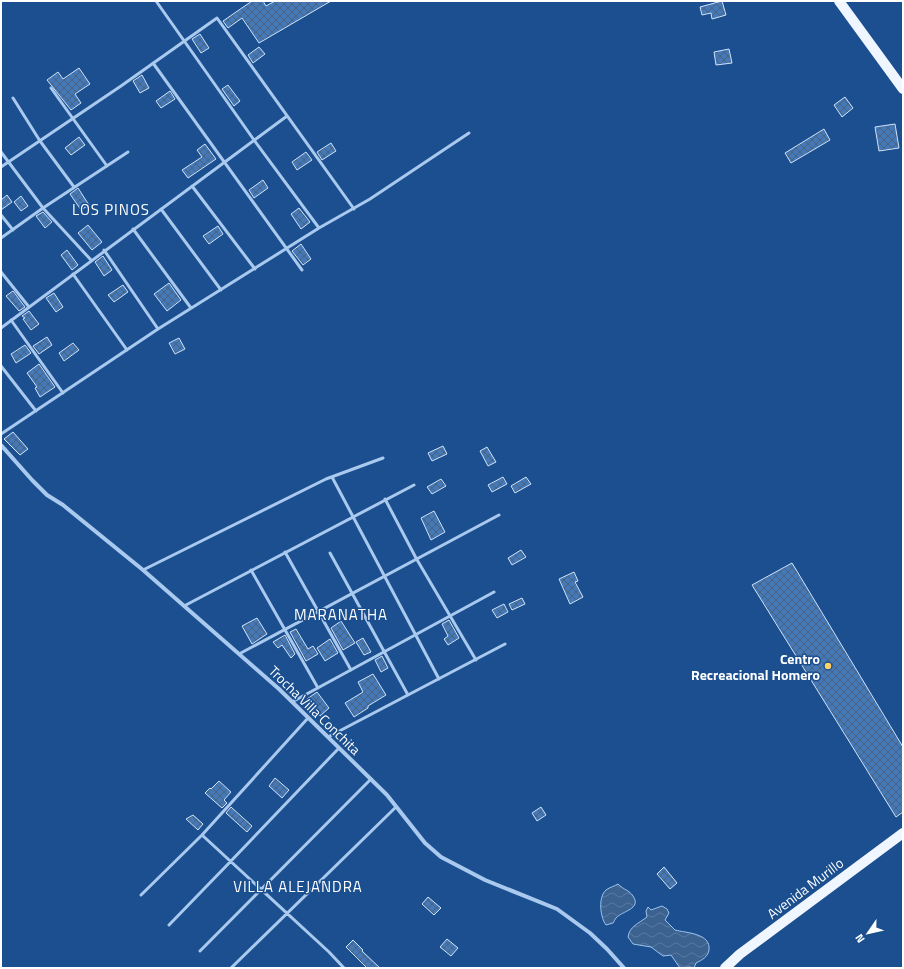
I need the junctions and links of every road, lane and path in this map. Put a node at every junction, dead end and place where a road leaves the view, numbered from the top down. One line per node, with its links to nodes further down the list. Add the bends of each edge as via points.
1 (156, 1): 3 (lane)
2 (839, 1): 6 (main road)
3 (184, 41): 4 (lane); 8 (lane, via 217,18); 11 (lane)
4 (153, 63): 9 (lane); 16 (lane)
5 (51, 88): 9 (lane)
6 (903, 89)
7 (12, 98): 12 (lane)
8 (286, 116): 11 (lane); 22 (lane)
9 (73, 119): 12 (lane); 17 (lane)
10 (469, 133): 22 (lane)
11 (254, 140): 16 (lane); 25 (lane)
12 (40, 141): 15 (lane); 20 (lane)
13 (1, 152): 15 (lane)
14 (128, 152): 17 (lane)
15 (8, 162): 18 (lane); 21 (lane)
16 (224, 163): 19 (lane); 29 (lane)
17 (107, 166): 20 (lane)
18 (1, 167)
19 (192, 186): 23 (lane); 32 (lane)
20 (74, 187): 21 (lane)
21 (43, 208): 26 (lane); 31 (lane)
22 (354, 208): 25 (lane)
23 (161, 209): 27 (lane); 36 (lane)
24 (1, 215): 26 (lane)
25 (319, 228): 29 (lane)
26 (13, 230): 28 (lane)
27 (133, 230): 30 (lane); 38 (lane)
28 (1, 238)
29 (287, 248): 32 (lane); 33 (lane)
30 (104, 250): 31 (lane); 41 (lane)
31 (91, 260): 35 (lane)
32 (254, 269): 36 (lane)
33 (302, 270)
34 (1, 272): 37 (lane)
35 (73, 274): 37 (lane); 42 (lane)
36 (221, 290): 38 (lane)
37 (29, 307): 39 (lane)
38 (191, 308): 41 (lane)
39 (11, 320): 40 (lane); 44 (lane)
40 (1, 328)
41 (158, 329): 42 (lane)
42 (127, 350): 44 (lane)
43 (1, 366): 45 (lane)
44 (63, 393): 45 (lane)
45 (36, 411): 46 (lane)
46 (1, 434)
47 (1, 445): 57 (street, Trocha Villa Conchita, via 47,495)
48 (382, 458): 49 (lane)
49 (332, 477): 53 (lane); 57 (lane)
50 (414, 485): 51 (lane)
51 (385, 499): 53 (lane); 56 (lane)
52 (499, 515): 56 (lane)
53 (352, 517): 54 (lane); 59 (lane)
54 (285, 552): 58 (lane); 63 (lane)
55 (330, 553): 61 (lane)
56 (416, 558): 59 (lane); 64 (lane)
57 (143, 570): 62 (street, Trocha Villa Conchita)
58 (251, 570): 62 (lane); 65 (lane)
59 (384, 576): 61 (lane); 66 (lane)
60 (494, 592): 64 (lane)
61 (352, 593): 63 (lane); 68 (lane)
62 (184, 606): 69 (street, Trocha Villa Conchita)
63 (318, 611): 65 (lane); 71 (lane)
64 (450, 616): 66 (lane); 70 (lane)
65 (285, 629): 69 (lane); 73 (lane)
66 (416, 634): 68 (lane); 72 (lane)
67 (505, 644): 70 (lane)
68 (384, 652): 71 (lane); 74 (lane)
69 (239, 654): 75 (street, Trocha Villa Conchita)
70 (476, 660): 72 (lane)
71 (351, 670): 73 (lane)
72 (439, 679): 74 (lane)
73 (318, 688): 75 (lane)
74 (408, 695): 77 (lane)
75 (292, 702): 76 (street, Trocha Villa Conchita)
76 (308, 718): 77 (street, Trocha Villa Conchita); 82 (lane)
77 (328, 737): 78 (street, Trocha Villa Conchita)
78 (338, 748): 79 (street, Trocha Villa Conchita); 83 (lane)
79 (371, 779): 80 (street, Trocha Villa Conchita); 84 (lane)
80 (396, 807): 86 (lane); 91 (street, Trocha Villa Conchita, via 425,843 441,857 485,880 557,909 590,933)
81 (903, 833): 92 (main road, Avenida Murillo, via 740,954)
82 (202, 835): 83 (lane); 85 (lane)
83 (231, 862): 84 (lane); 87 (lane)
84 (262, 889): 86 (lane); 88 (lane)
85 (141, 895)
86 (287, 913): 89 (lane); 90 (lane)
87 (169, 925)
88 (200, 951)
89 (231, 968)
90 (344, 968)
91 (624, 968)
92 (725, 968)

